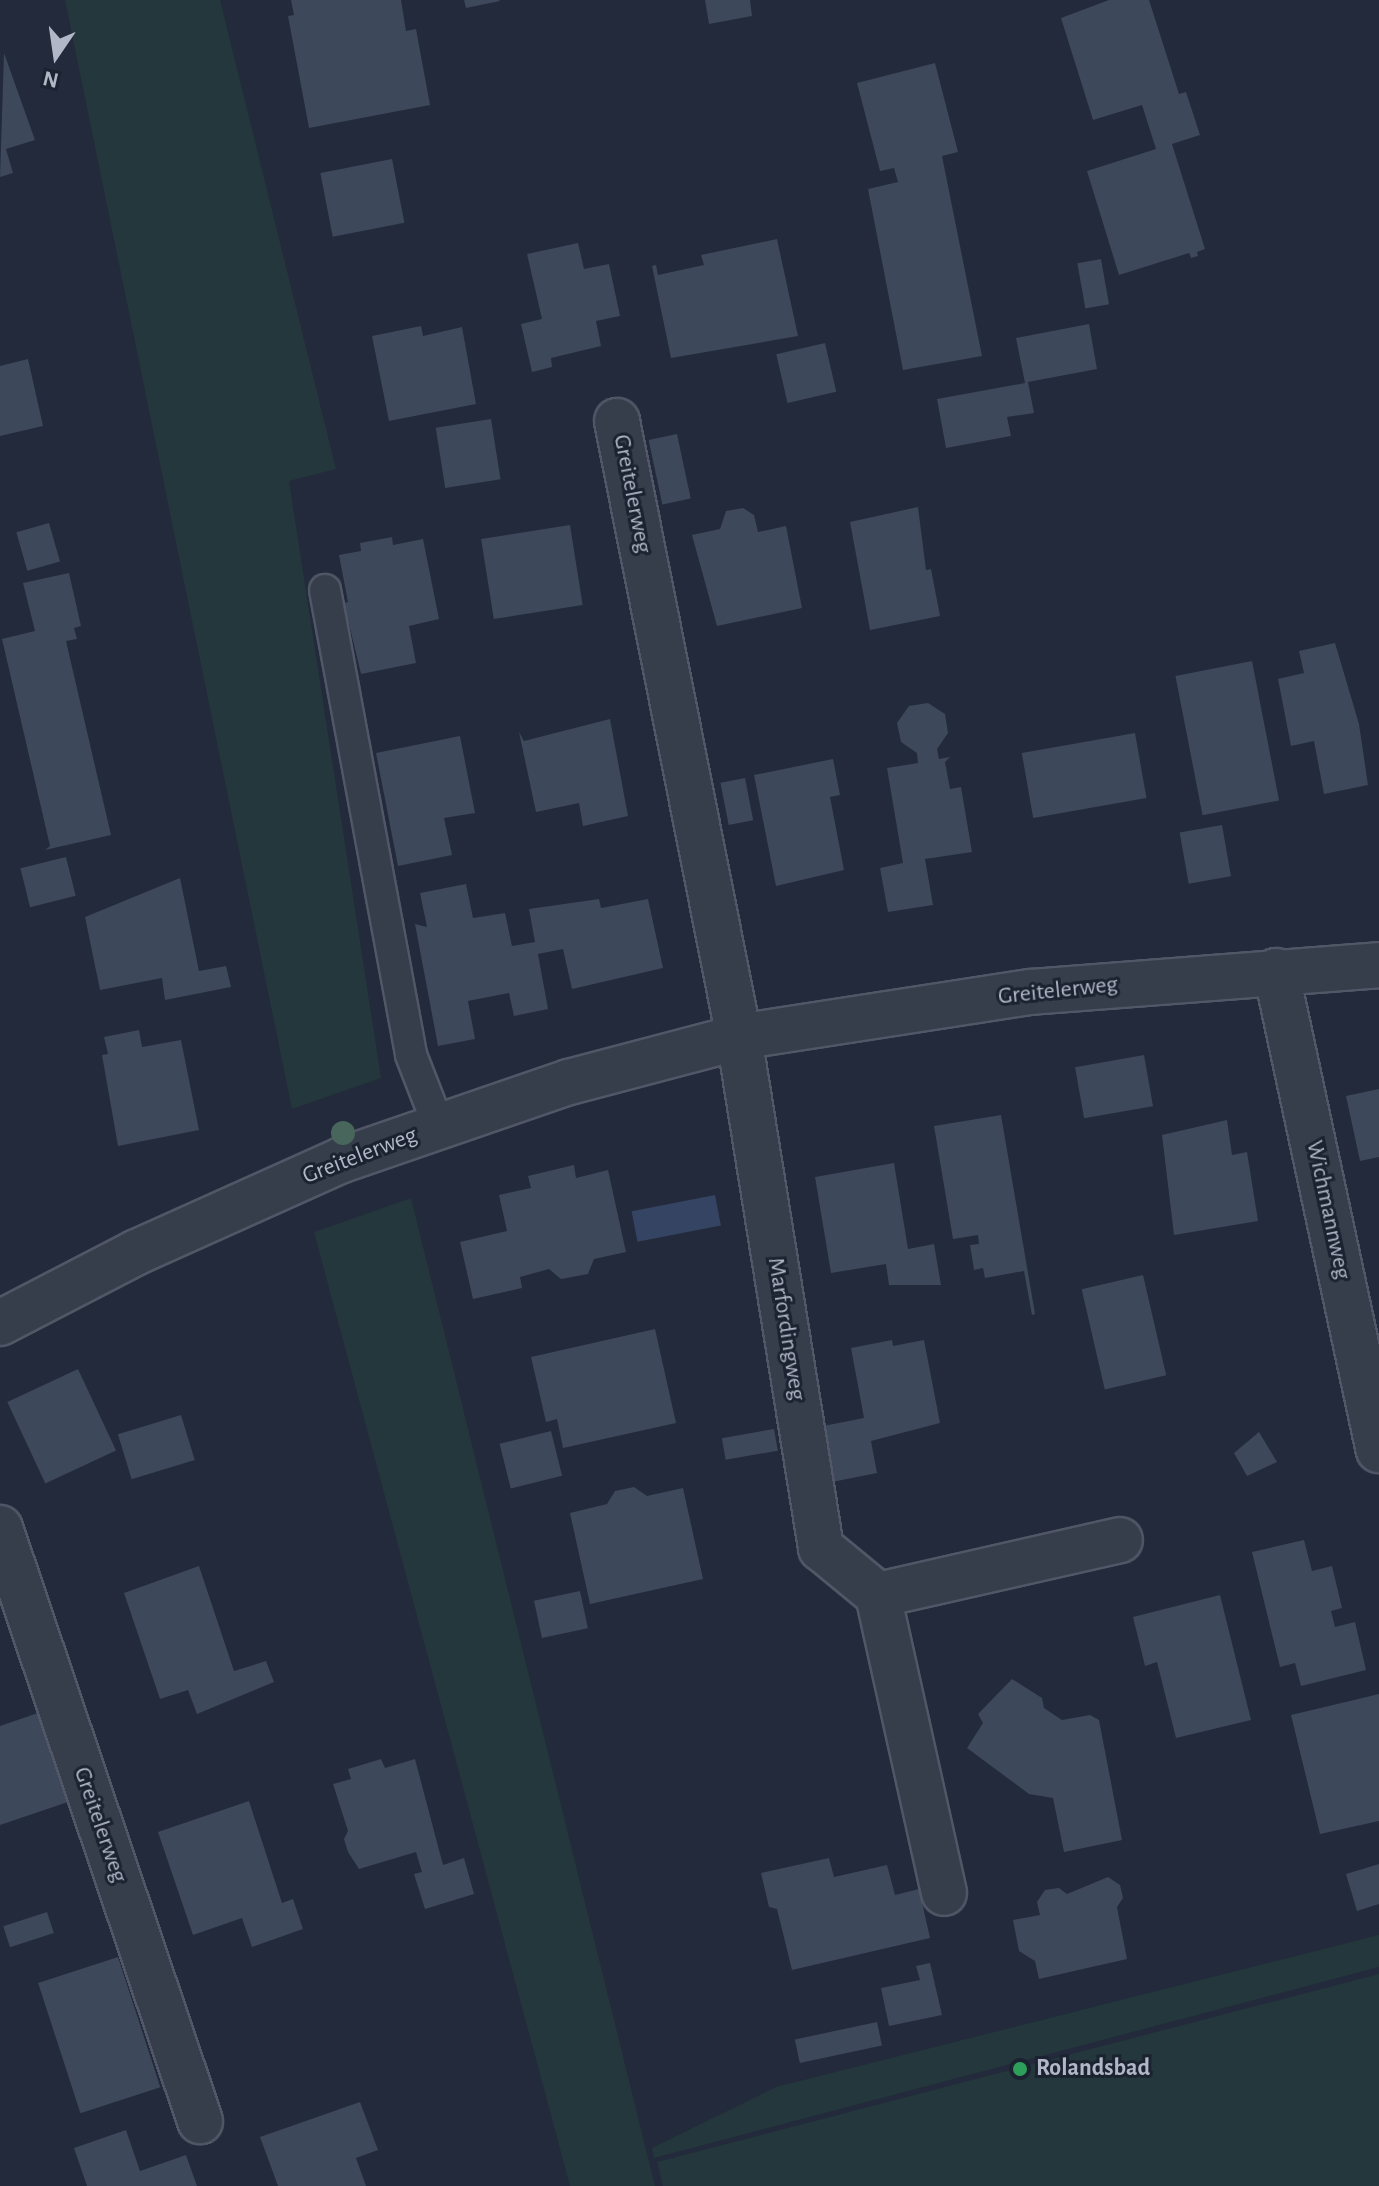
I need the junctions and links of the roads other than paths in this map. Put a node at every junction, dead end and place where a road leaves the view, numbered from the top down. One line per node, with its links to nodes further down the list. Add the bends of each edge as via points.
1 (617, 421): 5 (street, Greitelerweg)
2 (325, 590): 6 (lane, via 411,1055)
3 (1379, 965): 4 (street, Greitelerweg)
4 (1276, 971): 5 (street, Greitelerweg, via 1031,992); 8 (street, Wichmannweg)
5 (739, 1037): 6 (street, Greitelerweg, via 569,1082); 11 (street, Marfordingweg, via 821,1548)
6 (439, 1127): 7 (street, Greitelerweg, via 342,1160 137,1252)
7 (0, 1323)
8 (1379, 1450)
9 (0, 1528): 13 (street, Greitelerweg)
10 (1120, 1540): 11 (street)
11 (878, 1595): 12 (street)
12 (944, 1893)
13 (200, 2121)

